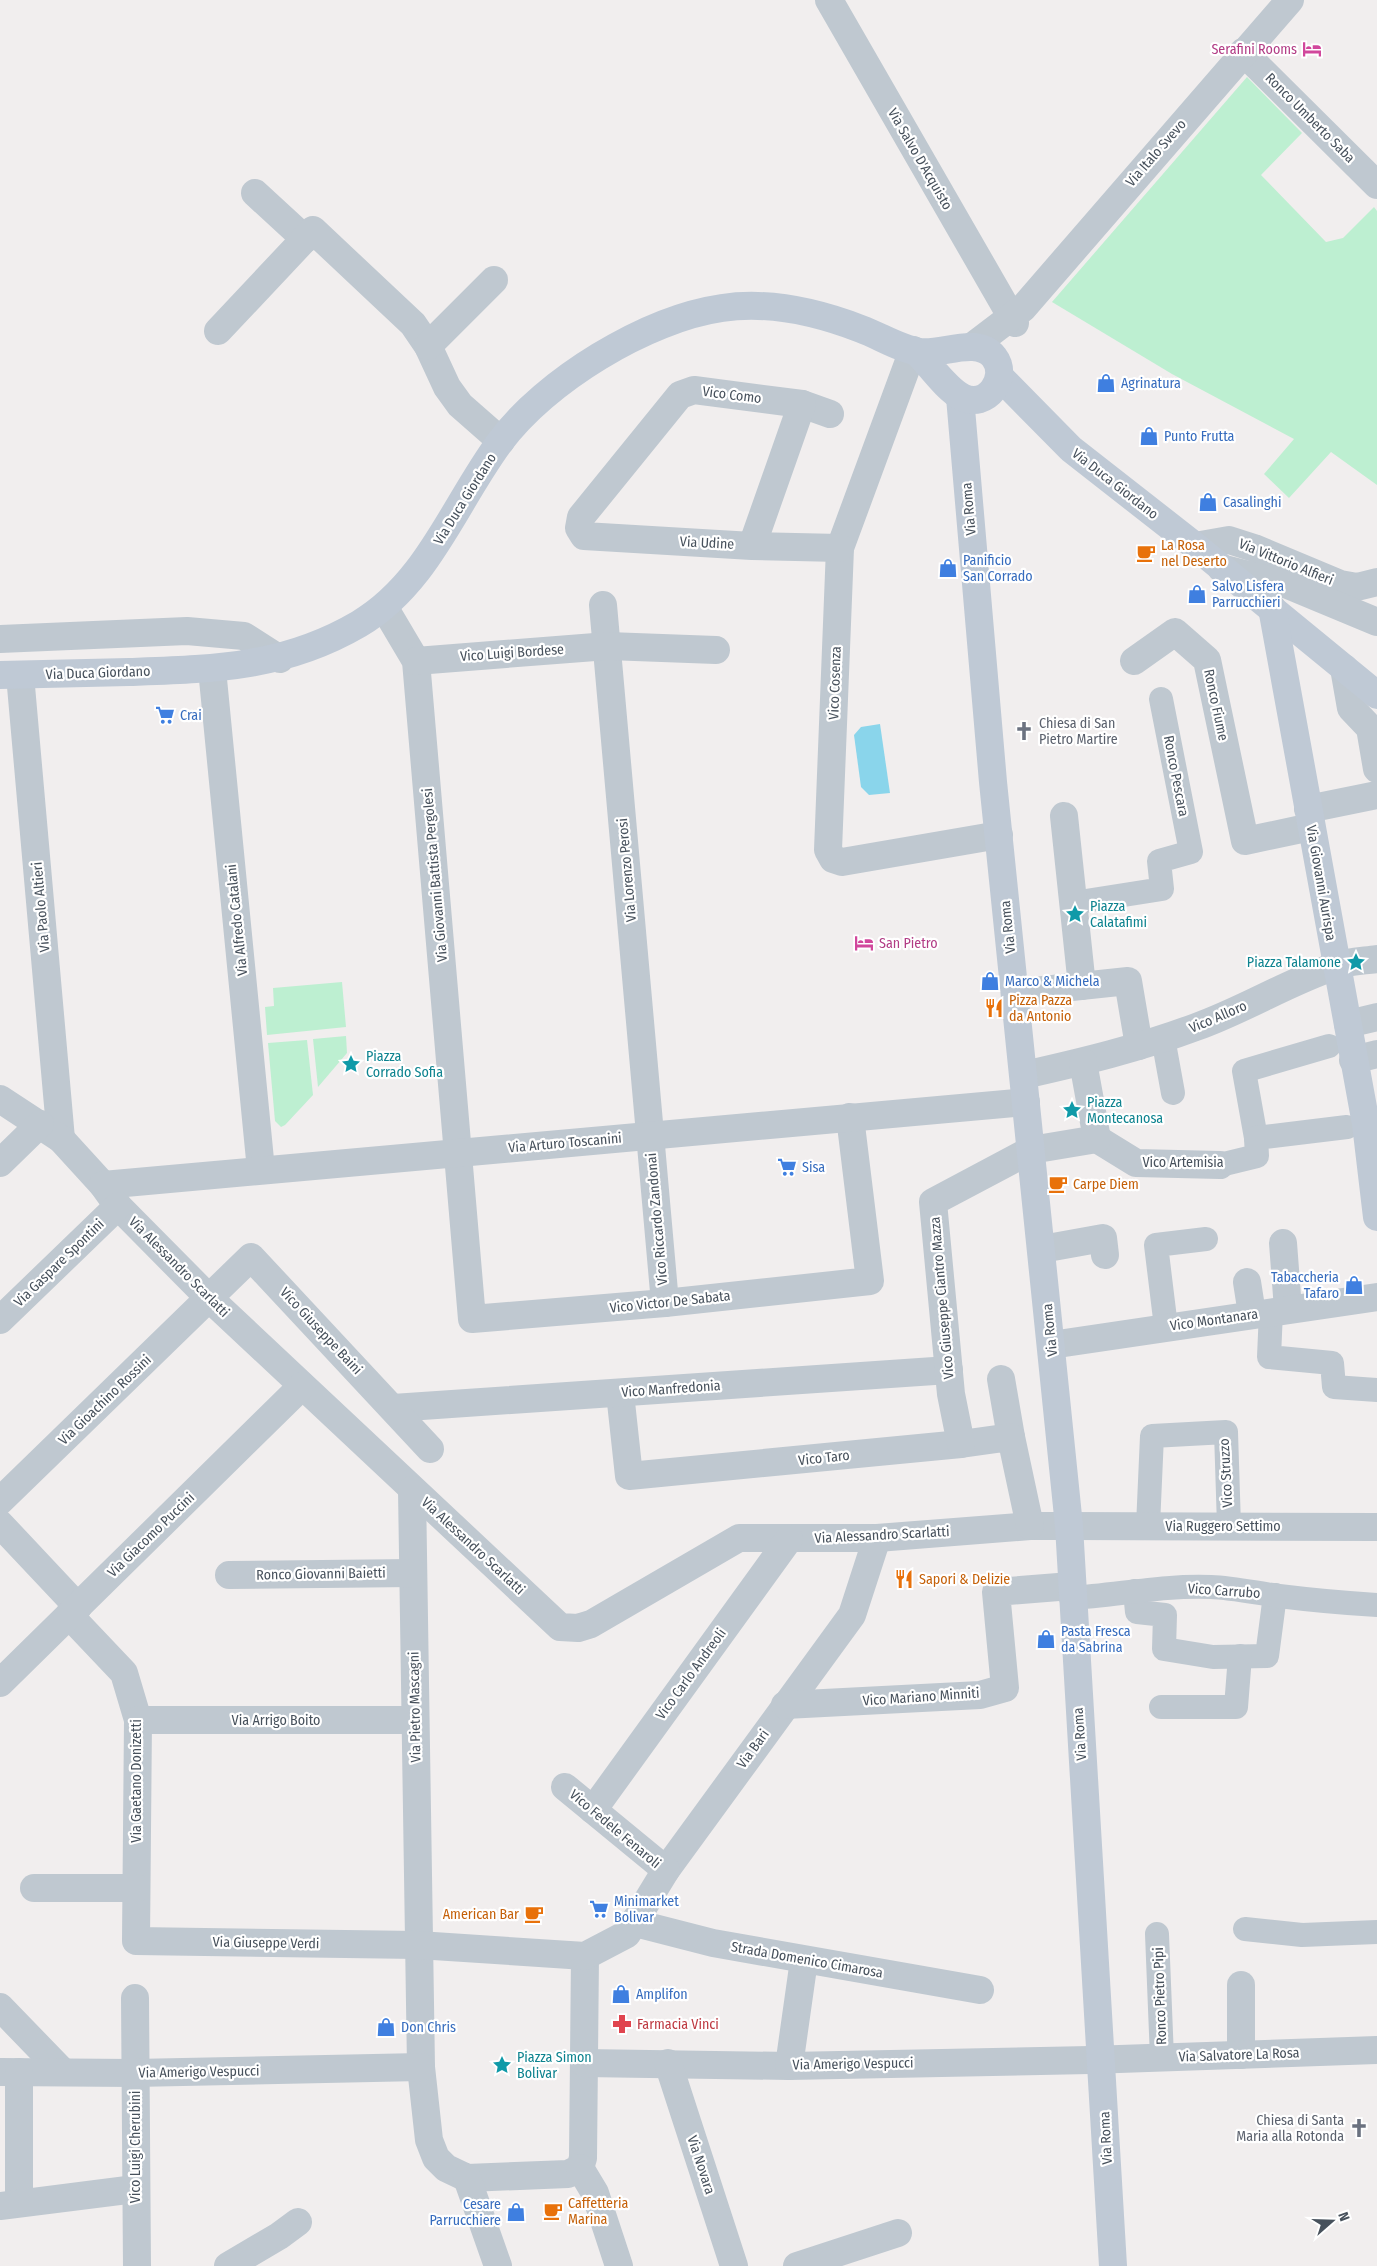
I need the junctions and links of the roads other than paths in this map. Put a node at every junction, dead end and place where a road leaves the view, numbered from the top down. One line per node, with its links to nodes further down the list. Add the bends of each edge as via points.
1 (829, 0): 8 (street, Via Salvo D'Acquisto)
2 (1290, 0): 3 (street, Via Italo Svevo)
3 (1244, 52): 4 (street, Ronco Umberto Saba); 8 (street, Via Italo Svevo)
4 (1377, 184)
5 (255, 193): 6 (street)
6 (305, 239): 9 (street); 10 (street, via 313,230 413,324)
7 (494, 280): 10 (street)
8 (1016, 316): 11 (street); 13 (street, via 1004,343)
9 (218, 332)
10 (428, 346): 17 (street, via 447,387 460,405)
11 (967, 348): 12 (main road, via 937,353); 13 (main road, via 984,349 993,356); 14 (main road, via 952,356 947,367 947,378)
12 (915, 351): 14 (main road); 17 (main road, Via Duca Giordano, via 815,314 768,306 721,308 654,328 588,362 525,415); 21 (street, Vico Cosenza)
13 (999, 372): 14 (main road, via 996,387 984,397 969,400); 20 (main road, Via Duca Giordano, via 1071,449)
14 (956, 393): 44 (main road, Via Roma)
15 (802, 404): 16 (street, Vico Como); 18 (street, Vico Como, via 694,390 680,395 581,517); 19 (street)
16 (830, 414)
17 (501, 441): 26 (main road, Via Duca Giordano, via 419,572)
18 (580, 528): 19 (street, Via Udine, via 584,536)
19 (752, 546): 21 (street, Via Udine)
20 (1195, 546): 22 (main road, Via Duca Giordano); 23 (street, Via Vittorio Alfieri, via 1229,540 1340,584 1357,587)
21 (840, 548): 44 (street, Vico Cosenza, via 828,850 833,859 842,862)
22 (1221, 568): 24 (street); 27 (main road, Via Duca Giordano)
23 (1377, 582)
24 (1288, 585): 27 (street, via 1274,598); 28 (street)
25 (603, 605): 30 (street, Via Lorenzo Perosi)
26 (384, 607): 32 (main road, Via Duca Giordano, via 336,637); 33 (street, Via Giovanni Battista Pergolesi)
27 (1272, 608): 35 (main road, Via Duca Giordano); 43 (main road, Via Giovanni Aurispa)
28 (1377, 622)
29 (0, 639): 32 (street, via 213,632 244,636)
30 (608, 646): 31 (street, Vico Luigi Bordese); 33 (street, Vico Luigi Bordese); 63 (street, Via Lorenzo Perosi)
31 (716, 650)
32 (280, 659): 36 (main road, Via Duca Giordano)
33 (416, 661): 67 (street, Via Giovanni Battista Pergolesi)
34 (1134, 661): 43 (street, Ronco Fiume, via 1175,632 1207,660 1245,841)
35 (1344, 668): 38 (main road, Via Duca Giordano); 40 (street, via 1351,708 1370,728)
36 (212, 670): 37 (main road, Via Duca Giordano); 70 (street, Via Alfredo Catalani)
37 (10, 675): 62 (street, Via Paolo Altieri)
38 (1377, 695)
39 (1161, 699): 45 (street, Ronco Pescara, via 1191,852 1159,861 1162,889)
40 (1377, 769)
41 (1377, 795): 43 (street)
42 (1064, 816): 45 (street)
43 (1310, 818): 47 (main road, Via Giovanni Aurispa)
44 (999, 835): 49 (main road, Via Roma)
45 (1073, 903): 48 (street)
46 (1377, 959): 47 (street, Vico Alloro)
47 (1336, 965): 51 (main road, Via Giovanni Aurispa); 52 (street, Vico Alloro, via 1197,1027)
48 (1082, 986): 49 (street); 52 (street, via 1128,981)
49 (1015, 993): 56 (main road, Via Roma)
50 (1377, 1016): 51 (street)
51 (1348, 1024): 54 (main road, Via Giovanni Aurispa)
52 (1151, 1042): 55 (street, Vico Alloro); 57 (street)
53 (1329, 1046): 64 (street, via 1244,1071)
54 (1365, 1057): 72 (main road, Via Giovanni Aurispa, via 1366,1124)
55 (1089, 1059): 56 (street, Vico Alloro); 65 (street)
56 (1024, 1075): 59 (main road, Via Roma)
57 (1173, 1093)
58 (0, 1099): 62 (street, Via Alessandro Scarlatti)
59 (1026, 1102): 60 (street, Via Arturo Toscanini); 66 (main road, Via Roma)
60 (850, 1117): 63 (street, Via Arturo Toscanini); 80 (street, Vico Victor De Sabata, via 870,1281)
61 (1347, 1127): 64 (street)
62 (51, 1132): 68 (street); 71 (street, Via Alessandro Scarlatti)
63 (649, 1136): 67 (street, Via Arturo Toscanini); 80 (street, Vico Riccardo Zandonai)
64 (1256, 1138): 69 (street, Vico Artemisia, via 1257,1156)
65 (1097, 1139): 66 (street); 69 (street, Vico Artemisia, via 1136,1163)
66 (1031, 1150): 75 (main road, Via Roma); 85 (street, Vico Giuseppe Ciantro Mazza, via 933,1202)
67 (458, 1153): 70 (street, Via Arturo Toscanini); 80 (street, Vico Victor De Sabata, via 472,1319)
68 (0, 1163)
69 (1220, 1165)
70 (261, 1170): 71 (street, Via Arturo Toscanini)
71 (110, 1195): 79 (street, Via Alessandro Scarlatti); 82 (street, Via Gaspare Spontini)
72 (1377, 1218)
73 (1206, 1238): 83 (street, via 1156,1245)
74 (1283, 1243): 81 (street)
75 (1042, 1249): 76 (street, via 1103,1238); 84 (main road, Via Roma)
76 (1105, 1255)
77 (1247, 1282): 81 (street)
78 (1377, 1297): 81 (street, Vico Montanara)
79 (209, 1298): 87 (street, Via Alessandro Scarlatti); 90 (street, Vico Giuseppe Baini, via 251,1257); 95 (street, Via Gioachino Rossini)
80 (664, 1303)
81 (1270, 1312): 83 (street, Vico Montanara); 88 (street, via 1269,1358 1332,1363 1334,1387)
82 (0, 1320)
83 (1166, 1327): 84 (street, Vico Montanara)
84 (1051, 1345): 98 (main road, Via Roma)
85 (948, 1370): 89 (street, Vico Manfredonia); 92 (street, Vico Giuseppe Ciantro Mazza)
86 (1001, 1380): 91 (street)
87 (302, 1386): 94 (street, Via Alessandro Scarlatti); 110 (street, Via Giacomo Puccini)
88 (1377, 1390)
89 (620, 1393): 90 (street, Vico Manfredonia); 92 (street, Vico Taro, via 629,1476)
90 (393, 1408): 93 (street, Vico Giuseppe Baini)
91 (1011, 1437): 92 (street, Vico Taro); 97 (street)
92 (961, 1444)
93 (430, 1449)
94 (412, 1490): 103 (street, Via Alessandro Scarlatti, via 560,1627 569,1629 590,1624 739,1538); 104 (street, Via Pietro Mascagni)
95 (0, 1501)
96 (0, 1524): 110 (street, Via Gaetano Donizetti)
97 (1030, 1526): 98 (street, Via Alessandro Scarlatti); 102 (street, Via Alessandro Scarlatti)
98 (1068, 1526): 99 (street, Via Ruggero Settimo); 107 (main road, Via Roma)
99 (1148, 1526): 100 (street, Via Ruggero Settimo); 100 (street, Vico Struzzo, via 1152,1436 1226,1432)
100 (1229, 1526): 101 (street, Via Ruggero Settimo)
101 (1377, 1527)
102 (877, 1538): 103 (street, Via Alessandro Scarlatti); 113 (street, Via Bari, via 852,1615)
103 (789, 1539): 118 (street, Vico Carlo Andreoli)
104 (413, 1573): 105 (street, Ronco Giovanni Baietti); 116 (street, Via Pietro Mascagni)
105 (229, 1575)
106 (1135, 1591): 107 (street, Vico Carrubo, via 1116,1596); 108 (street, Vico Carrubo, via 1210,1587); 111 (street, via 1136,1612 1165,1615 1164,1649 1213,1657)
107 (1071, 1592): 113 (street, Vico Mariano Minniti, via 996,1592 1005,1688 980,1695); 137 (main road, Via Roma)
108 (1275, 1595): 109 (street, Vico Carrubo); 111 (street, via 1267,1656)
109 (1377, 1605)
110 (74, 1611): 112 (street, Via Giacomo Puccini); 115 (street, Via Gaetano Donizetti, via 124,1673)
111 (1240, 1656): 114 (street, via 1236,1707)
112 (0, 1683)
113 (785, 1705): 119 (street, Via Bari)
114 (1161, 1707)
115 (138, 1720): 116 (street, Via Arrigo Boito); 121 (street, Via Gaetano Donizetti)
116 (415, 1720): 126 (street, Via Pietro Mascagni)
117 (565, 1787): 118 (street, Vico Fedele Fenaroli)
118 (593, 1810): 119 (street, Vico Fedele Fenaroli)
119 (666, 1870): 122 (street, Via Bari)
120 (34, 1888): 121 (street)
121 (136, 1888): 127 (street, Via Gaetano Donizetti)
122 (635, 1923): 128 (street, Via Bari, via 627,1934); 129 (street, Strada Domenico Cimarosa, via 713,1943)
123 (1245, 1929): 124 (street, via 1302,1935)
124 (1377, 1932)
125 (1157, 1934): 136 (street, Ronco Pietro Pipi)
126 (410, 1938): 127 (street, Via Giuseppe Verdi); 128 (street, Via Giuseppe Verdi); 141 (street, Via Pietro Mascagni)
127 (136, 1941)
128 (595, 1951): 138 (street)
129 (804, 1960): 131 (street, Strada Domenico Cimarosa); 140 (street)
130 (1241, 1985): 135 (street)
131 (980, 1990)
132 (135, 1998): 144 (street, Vico Luigi Cherubini)
133 (0, 2007): 142 (street)
134 (1377, 2050): 135 (street, Via Salvatore La Rosa)
135 (1241, 2055): 136 (street, Via Salvatore La Rosa)
136 (1162, 2058): 137 (street, Via Salvatore La Rosa)
137 (1101, 2060): 140 (street, Via Amerigo Vespucci); 157 (main road, Via Roma)
138 (595, 2063): 139 (street, Via Amerigo Vespucci); 145 (street)
139 (668, 2063): 140 (street, Via Amerigo Vespucci); 155 (street, Via Novara)
140 (789, 2066)
141 (409, 2068): 144 (street, Via Amerigo Vespucci); 147 (street, Via Pietro Mascagni, via 436,2158)
142 (62, 2071): 143 (street, Via Amerigo Vespucci); 144 (street, Via Amerigo Vespucci)
143 (9, 2072): 148 (street)
144 (134, 2073): 146 (street, Vico Luigi Cherubini)
145 (580, 2168): 147 (street, via 568,2174); 154 (street, via 595,2193)
146 (135, 2189): 148 (street); 151 (street, Vico Luigi Cherubini)
147 (471, 2190): 153 (street)
148 (9, 2204)
149 (298, 2222): 152 (street)
150 (898, 2233): 156 (street)
151 (137, 2266)
152 (228, 2266)
153 (498, 2266)
154 (619, 2266)
155 (734, 2266)
156 (797, 2266)
157 (1113, 2266)

